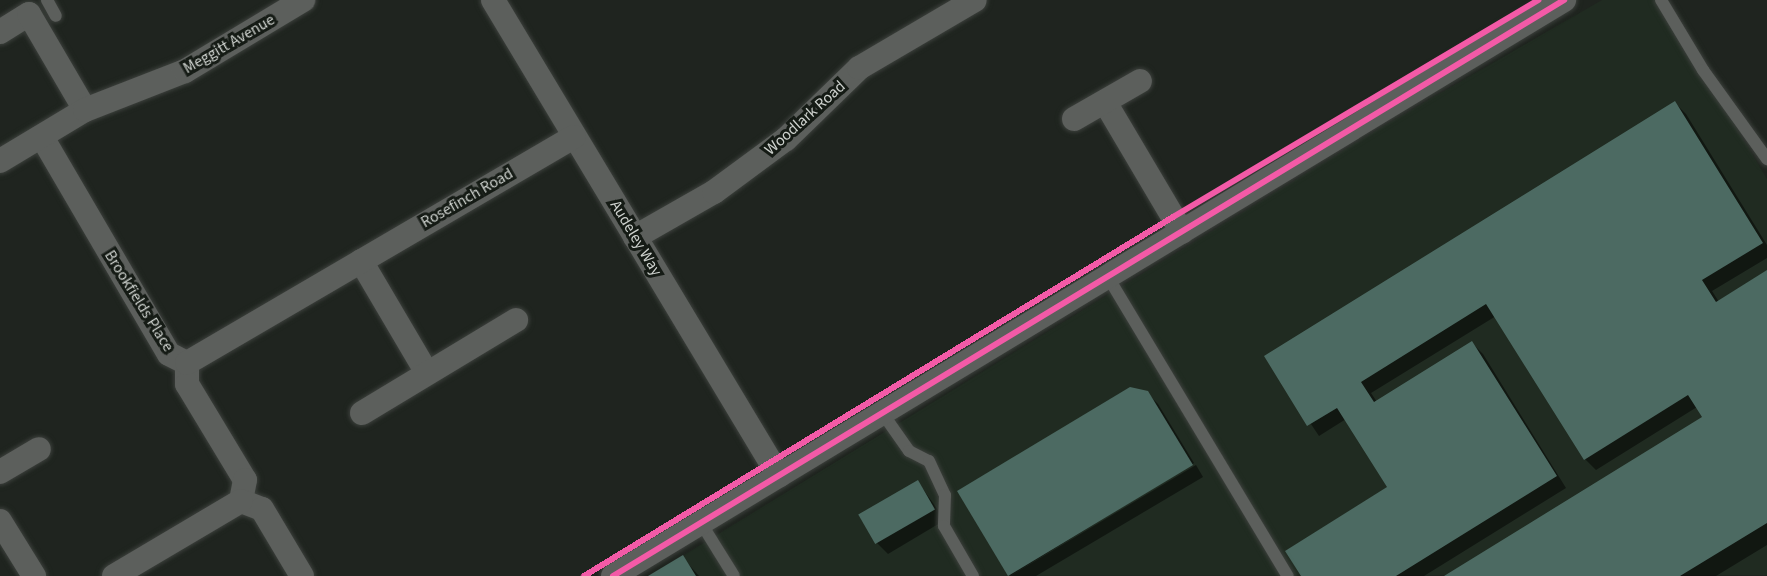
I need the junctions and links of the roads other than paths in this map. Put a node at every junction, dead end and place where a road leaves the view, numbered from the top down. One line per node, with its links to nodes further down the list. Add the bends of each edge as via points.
1 (47, 0): 7 (lane)
2 (303, 0): 11 (street, Meggitt Avenue, via 185,71)
3 (493, 0): 14 (street, Audeley Way)
4 (975, 0): 18 (street, Woodlark Road, via 859,68 786,139 714,192)
5 (1564, 0): 17 (street)
6 (1661, 0): 15 (lane, via 1703,69)
7 (56, 16)
8 (0, 32): 11 (street, via 29,14)
9 (1140, 81): 10 (street)
10 (1105, 102): 12 (street); 17 (street)
11 (85, 110): 13 (street, Meggitt Avenue)
12 (1074, 119)
13 (42, 137): 16 (street, Meggitt Avenue); 22 (street, Brookfields Place, via 169,354)
14 (574, 137): 18 (street, Audeley Way); 19 (street, Rosefinch Road)
15 (1767, 159)
16 (0, 161)
17 (1182, 232): 20 (street)
18 (635, 237): 28 (street, Audeley Way)
19 (361, 261): 22 (street, Rosefinch Road); 23 (street)
20 (1108, 277): 25 (street); 38 (lane)
21 (516, 320): 23 (street)
22 (187, 363): 29 (street, Brookfields Place, via 187,384 245,480)
23 (427, 373): 24 (street)
24 (362, 413)
25 (883, 414): 28 (street); 37 (lane, via 909,452 929,461 945,495 944,526)
26 (39, 449): 27 (street)
27 (0, 472)
28 (779, 477): 31 (street)
29 (241, 501): 33 (street); 34 (street, via 262,509)
30 (0, 521): 32 (street)
31 (701, 523): 35 (street); 36 (lane)
32 (34, 576)
33 (114, 576)
34 (302, 576)
35 (613, 576)
36 (734, 576)
37 (973, 576)
38 (1288, 576)

